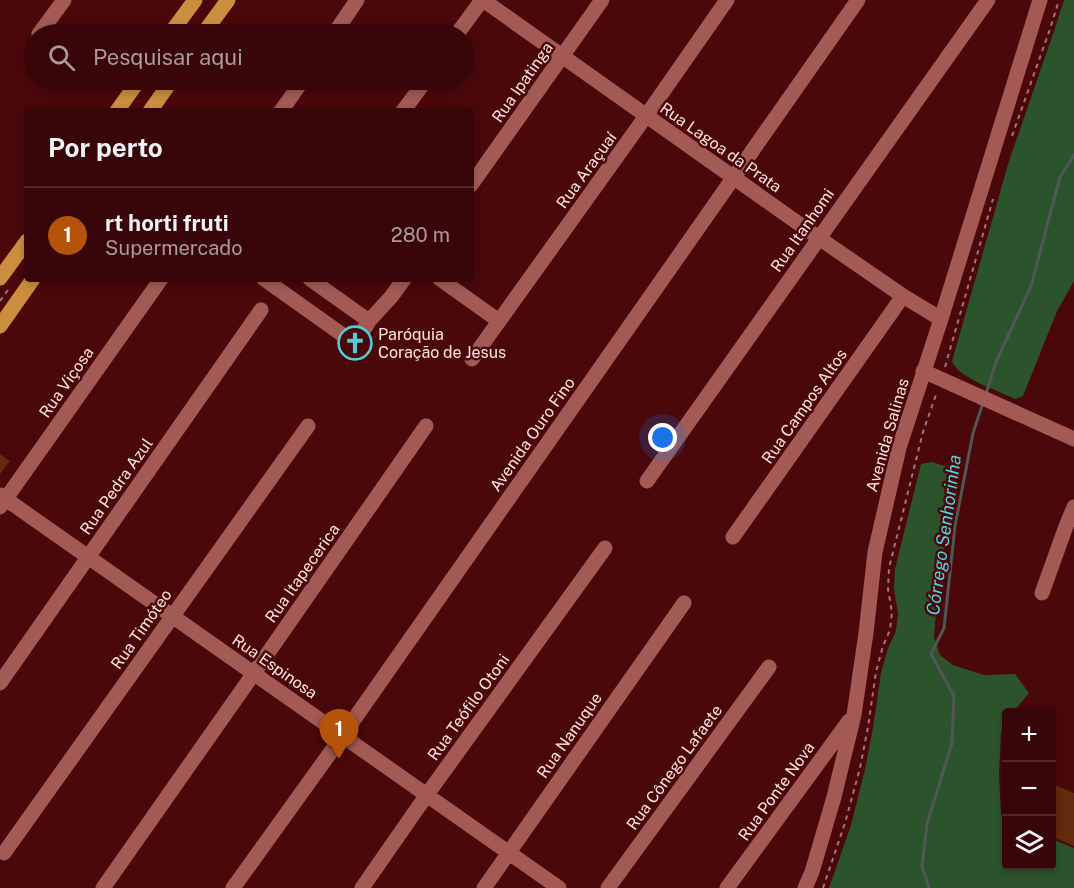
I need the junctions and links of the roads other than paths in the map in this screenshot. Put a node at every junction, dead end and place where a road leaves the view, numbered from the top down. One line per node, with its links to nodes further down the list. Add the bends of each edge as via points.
1 (64, 0): 11 (street)
2 (195, 0): 12 (main road)
3 (228, 0): 13 (main road)
4 (357, 0): 14 (street)
5 (482, 0): 15 (street); 16 (street, Rua Lagoa da Prata)
6 (602, 0): 16 (street, Rua Ipatinga)
7 (727, 0): 25 (street, Rua Araçuaí)
8 (858, 0): 26 (street, Avenida Ouro Fino)
9 (988, 0): 28 (street, Rua Itanhomi)
10 (1040, 0): 39 (street, Avenida Salinas)
11 (46, 24)
12 (177, 24)
13 (211, 24)
14 (341, 24)
15 (464, 24)
16 (562, 56): 25 (street, Rua Lagoa da Prata); 27 (street, Rua Ipatinga)
17 (132, 90): 21 (main road)
18 (165, 90): 22 (main road)
19 (296, 90): 23 (street)
20 (419, 90): 24 (street)
21 (119, 108)
22 (152, 108)
23 (283, 108)
24 (405, 108)
25 (646, 116): 26 (street, Rua Lagoa da Prata); 41 (street, Rua Araçuaí)
26 (735, 178): 28 (street, Rua Lagoa da Prata); 61 (street, Avenida Ouro Fino)
27 (474, 181)
28 (819, 238): 37 (street, Rua Lagoa da Prata); 48 (street, Rua Itanhomi)
29 (24, 245): 30 (main road)
30 (0, 278)
31 (31, 282): 42 (main road)
32 (159, 282): 49 (street, Rua Viçosa)
33 (268, 282): 40 (street, via 347,338 359,336)
34 (314, 282): 40 (street)
35 (402, 282): 40 (street)
36 (444, 282): 41 (street)
37 (903, 296): 39 (street, Rua Lagoa da Prata); 51 (street, Rua Campos Altos)
38 (261, 310): 53 (street, Rua Pedra Azul)
39 (941, 319): 44 (street, Avenida Salinas)
40 (369, 321)
41 (499, 321): 43 (street, Rua Araçuaí)
42 (0, 326)
43 (472, 359)
44 (923, 371): 47 (street); 60 (street, Avenida Salinas, via 899,448 875,552)
45 (308, 426): 56 (street, Rua Timóteo)
46 (426, 426): 58 (street, Rua Itapecerica)
47 (1074, 439)
48 (647, 481)
49 (2, 500): 53 (street, Rua Espinosa)
50 (1074, 507): 54 (street)
51 (734, 537)
52 (605, 548): 62 (street, Rua Teófilo Otoni)
53 (89, 557): 56 (street, Rua Espinosa); 59 (street, Rua Pedra Azul)
54 (1042, 593)
55 (684, 603): 64 (street, Rua Nanuque)
56 (172, 616): 58 (street, Rua Espinosa); 63 (street, Rua Timóteo)
57 (769, 667): 70 (street, Rua Cônego Lafaete)
58 (255, 673): 61 (street, Rua Espinosa); 65 (street, Rua Itapecerica)
59 (0, 683)
60 (854, 715): 71 (street, Rua Ponte Nova); 72 (street, Avenida Salinas)
61 (343, 735): 62 (street, Rua Espinosa); 66 (street, Avenida Ouro Fino)
62 (426, 796): 64 (street, Rua Espinosa); 67 (street, Rua Teófilo Otoni)
63 (4, 853)
64 (509, 853): 68 (street, Rua Nanuque); 69 (street, Rua Espinosa)
65 (103, 888)
66 (233, 888)
67 (362, 888)
68 (484, 888)
69 (559, 888)
70 (608, 888)
71 (727, 888)
72 (806, 888)

